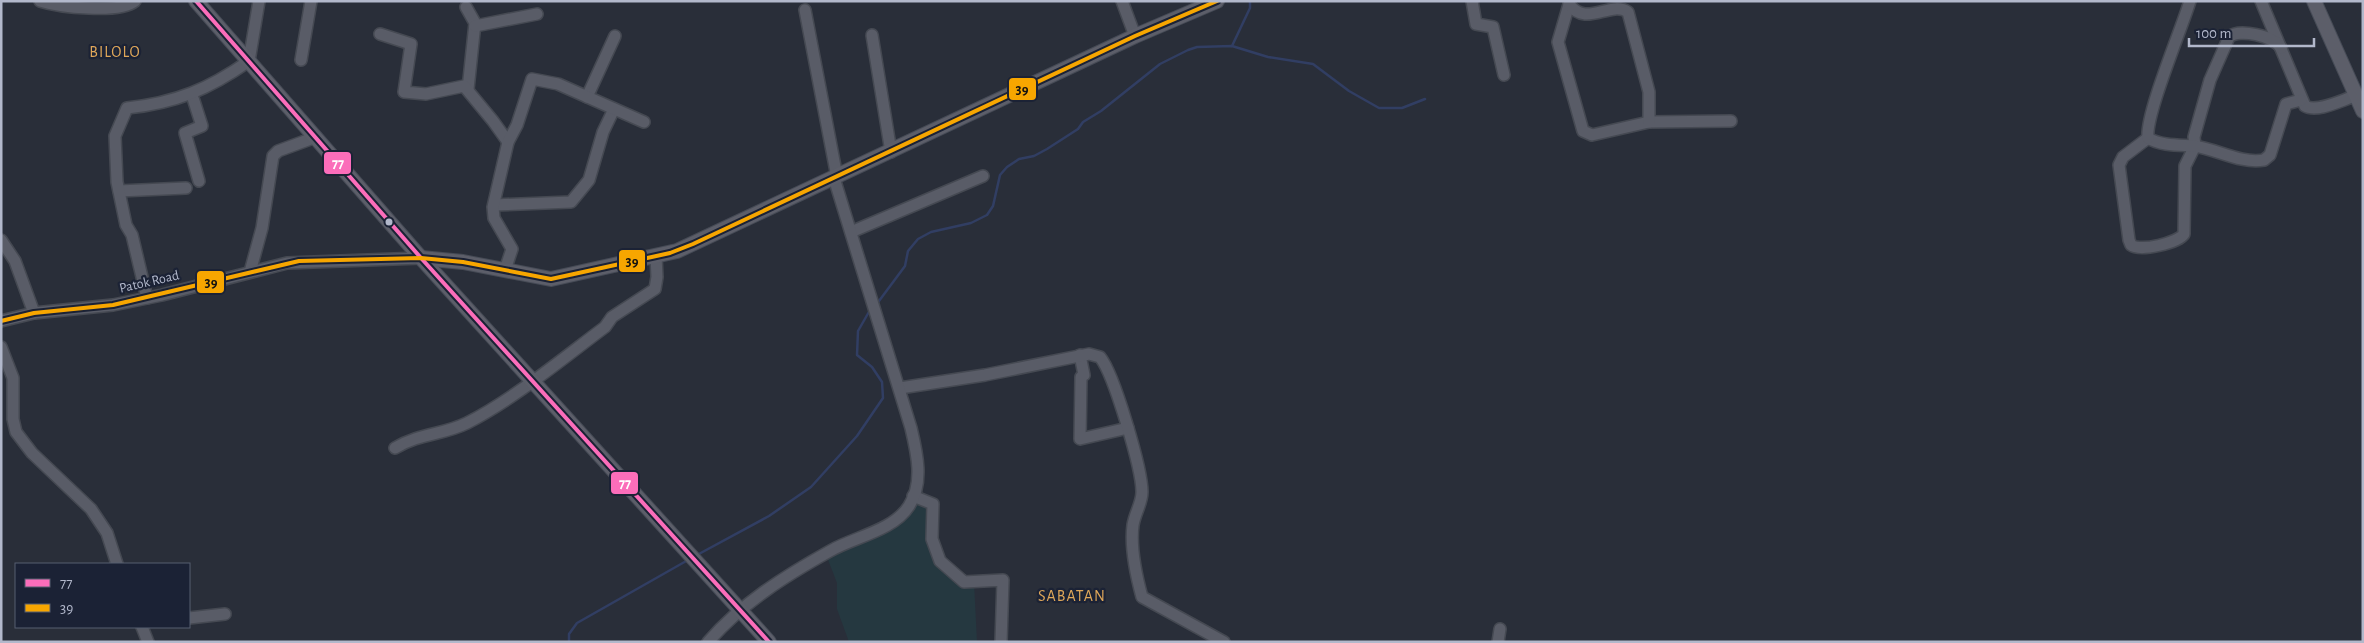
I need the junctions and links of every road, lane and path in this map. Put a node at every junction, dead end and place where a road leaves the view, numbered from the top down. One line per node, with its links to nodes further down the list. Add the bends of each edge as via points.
1 (40, 1): 2 (street, via 77,8 116,7)
2 (135, 1)
3 (196, 1): 22 (main road)
4 (259, 1): 22 (street)
5 (311, 1): 23 (street)
6 (1122, 1): 20 (street)
7 (1216, 1): 20 (main road)
8 (1472, 1): 24 (street, via 1476,24 1493,27)
9 (2190, 1): 36 (street, via 2148,127)
10 (2261, 1): 21 (street)
11 (2314, 1): 27 (main road)
12 (1570, 3): 34 (street, via 1578,14 1616,7 1628,12 1649,92); 34 (street, via 1558,42 1582,130 1592,135)
13 (466, 7): 16 (street)
14 (805, 10): 41 (street)
15 (537, 14): 16 (street)
16 (475, 26): 25 (street)
17 (380, 34): 25 (street, via 411,44 404,92 426,94 459,86)
18 (872, 35): 39 (street)
19 (615, 36): 28 (street)
20 (1135, 36): 39 (main road)
21 (2281, 48): 29 (street); 38 (street, via 2274,40 2264,37 2238,34 2229,37 2203,102 2194,137)
22 (249, 60): 26 (street); 35 (main road)
23 (301, 60)
24 (1504, 75)
25 (468, 89): 37 (street)
26 (192, 95): 42 (street, via 202,126 185,132); 44 (street, via 127,108 115,136)
27 (2355, 96): 29 (street, via 2313,108 2307,108); 31 (main road)
28 (587, 97): 30 (street); 37 (street, via 558,84 533,79)
29 (2301, 100): 38 (street, via 2286,104 2266,160 2235,157)
30 (614, 109): 33 (street); 45 (street, via 603,132 589,180 571,202)
31 (2363, 111)
32 (1731, 121): 34 (street)
33 (644, 122)
34 (1649, 122)
35 (316, 137): 49 (main road); 51 (street, via 278,151 273,156 262,228)
36 (2148, 138): 38 (street); 38 (street, via 2122,157 2118,165 2129,240 2138,249 2178,240 2184,234 2186,166)
37 (508, 142): 45 (street)
38 (2195, 146)
39 (891, 152): 41 (main road)
40 (983, 176): 46 (street)
41 (836, 178): 46 (street); 48 (main road, via 684,248)
42 (198, 181)
43 (186, 188): 44 (street)
44 (119, 191): 52 (street)
45 (494, 205): 50 (street, via 494,218 512,249)
46 (851, 232): 58 (street)
47 (1, 240): 53 (street, via 15,261)
48 (656, 256): 50 (main road, via 551,279); 57 (street, via 657,277 653,290 612,317 605,327)
49 (421, 258): 50 (main road); 51 (street, Patok Road, via 308,261); 57 (main road)
50 (505, 270)
51 (250, 272): 52 (street, Patok Road)
52 (147, 298): 53 (street, Patok Road)
53 (34, 314): 54 (street, Patok Road)
54 (1, 321)
55 (1, 347): 62 (street, via 13,378 16,432 32,453 91,509 107,533)
56 (1080, 355): 58 (street, via 985,375); 59 (street, via 1092,354 1102,359); 59 (street, via 1084,375 1081,378 1080,439)
57 (534, 380): 60 (street, via 469,422 423,434); 63 (main road)
58 (900, 388): 61 (street, via 918,462)
59 (1128, 428): 68 (street, via 1142,485 1133,532 1142,597)
60 (395, 448)
61 (913, 496): 63 (street, via 909,507 892,522 827,552); 72 (street, via 933,504 932,539 940,561 964,582 1003,580)
62 (117, 563)
63 (740, 609): 70 (street); 71 (main road)
64 (225, 614): 65 (street)
65 (190, 618)
66 (143, 628): 69 (street)
67 (1500, 630): 74 (street)
68 (1211, 638): 73 (street)
69 (148, 642)
70 (708, 642)
71 (768, 642)
72 (1001, 642)
73 (1224, 642)
74 (1498, 642)

